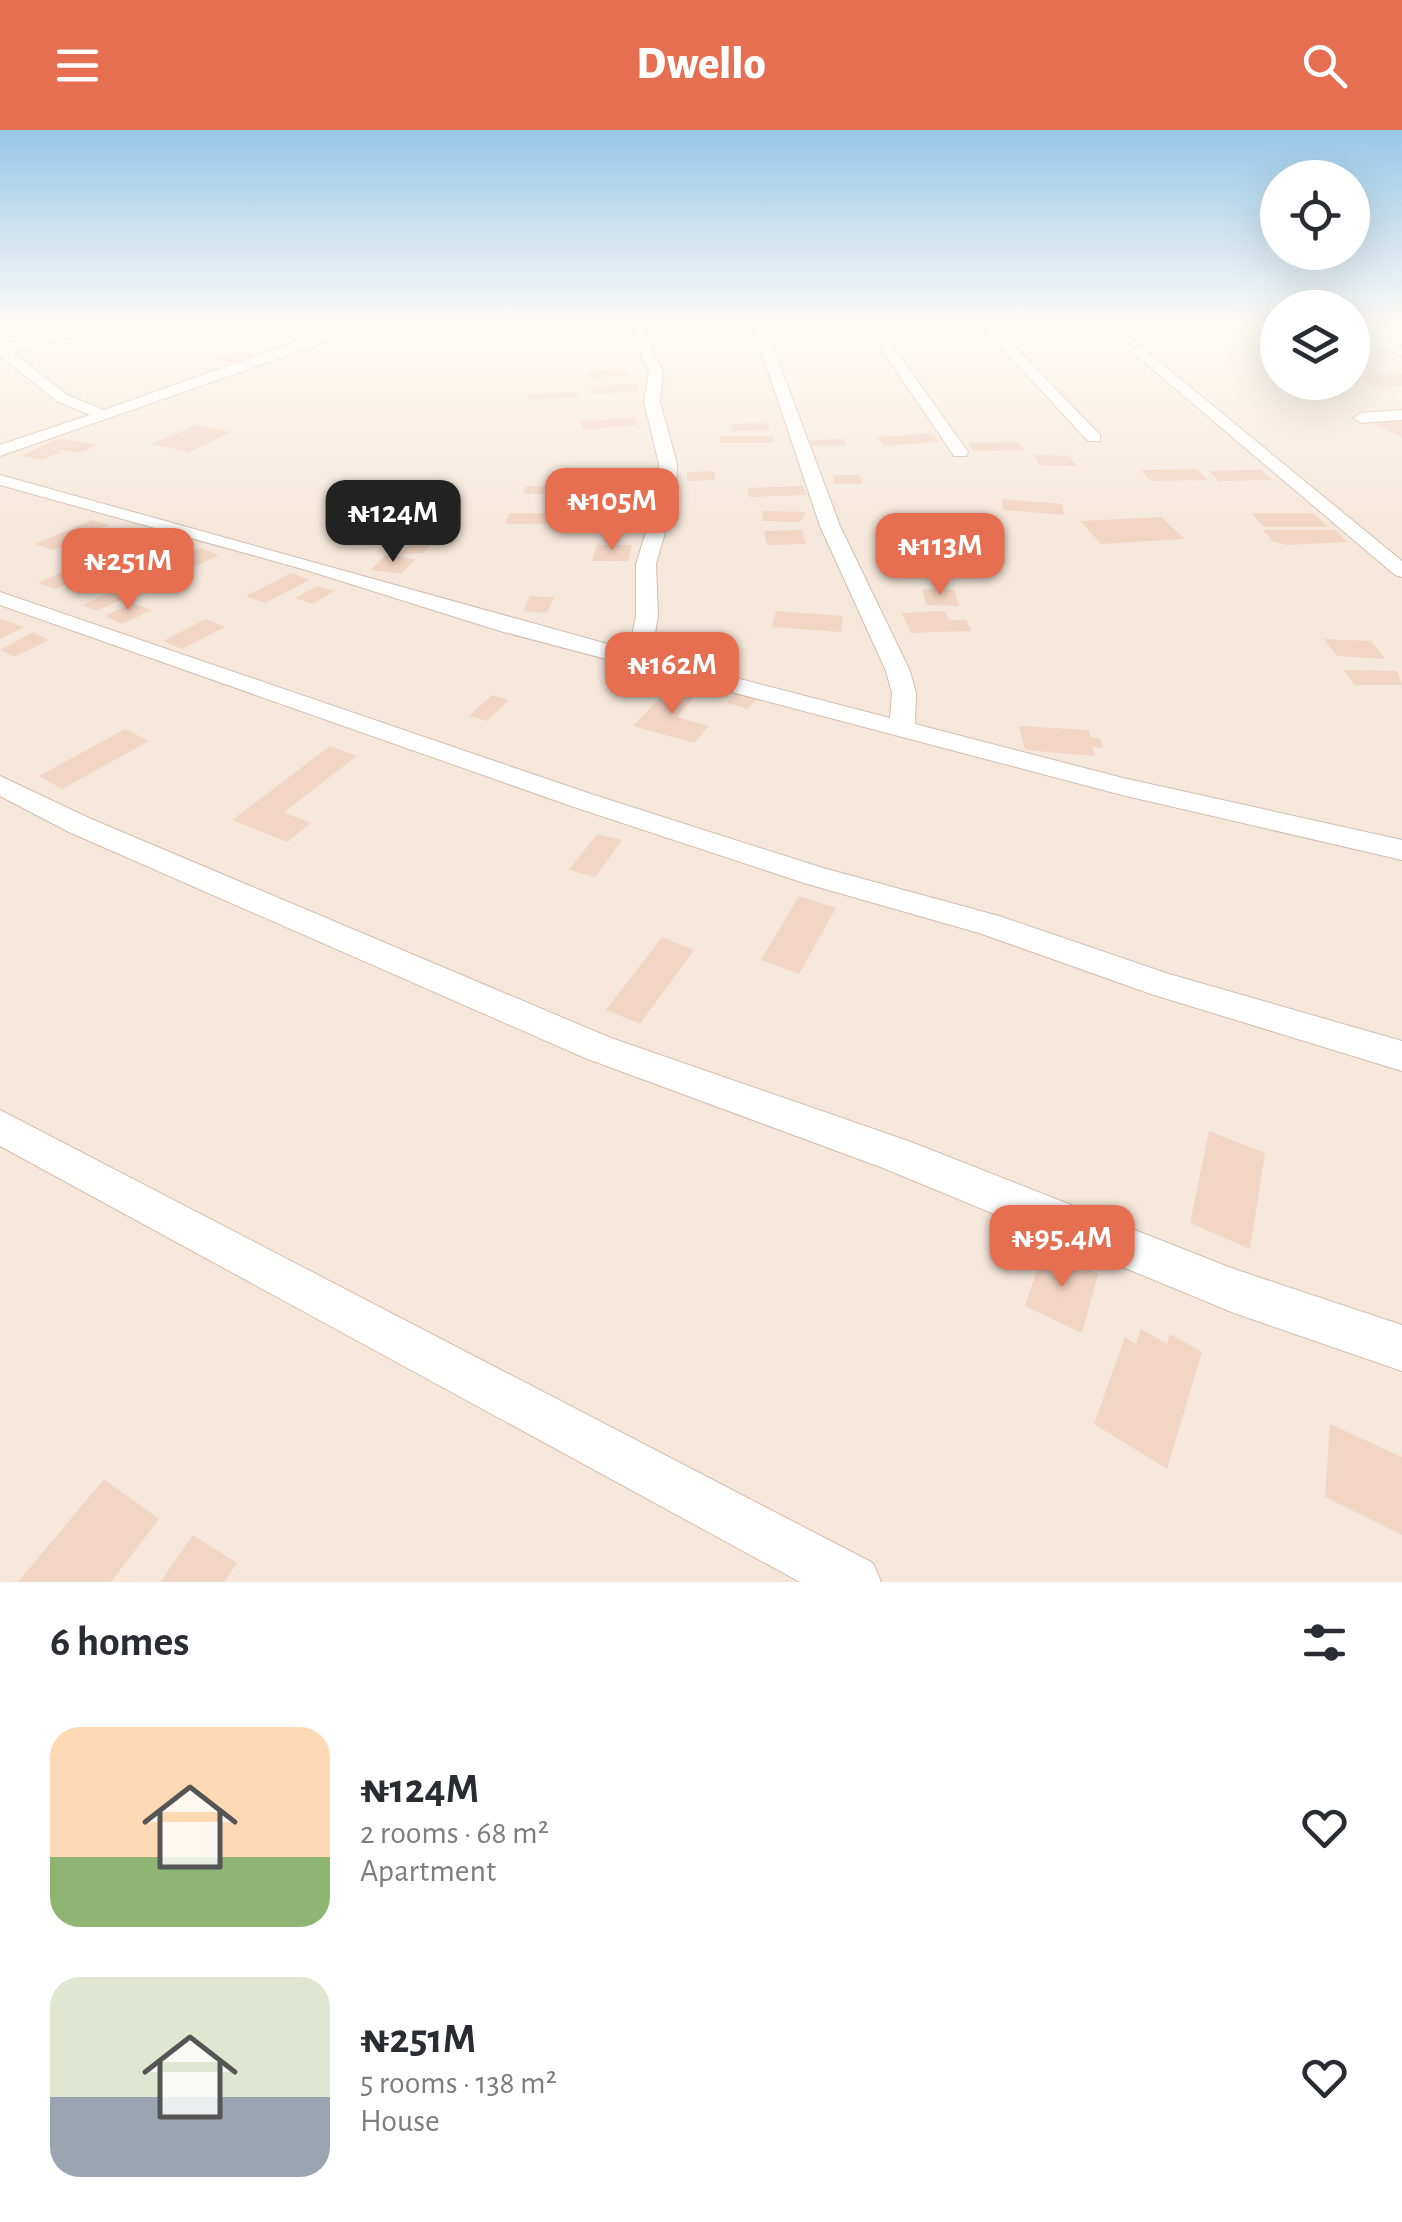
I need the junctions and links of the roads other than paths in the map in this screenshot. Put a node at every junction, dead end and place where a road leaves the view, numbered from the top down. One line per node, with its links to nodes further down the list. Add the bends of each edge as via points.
1 (53, 391): 8 (street)
2 (176, 391): 8 (street)
3 (653, 391): 17 (street, via 667,494 646,564 648,616)
4 (782, 391): 18 (street, via 830,526 898,671)
5 (917, 391): 13 (street)
6 (1049, 391): 11 (street)
7 (1185, 391): 15 (street)
8 (102, 415): 12 (street)
9 (1402, 415): 10 (street)
10 (1361, 418)
11 (1094, 438)
12 (0, 451)
13 (960, 452)
14 (0, 480): 17 (street)
15 (1402, 571)
16 (0, 598): 21 (street, via 564,794)
17 (639, 658): 18 (street)
18 (902, 728): 20 (street)
19 (0, 785): 23 (street, via 598,1048 897,1155 1234,1291)
20 (1402, 850)
21 (1402, 1056)
22 (0, 1127): 24 (street)
23 (1402, 1348)
24 (854, 1582)

